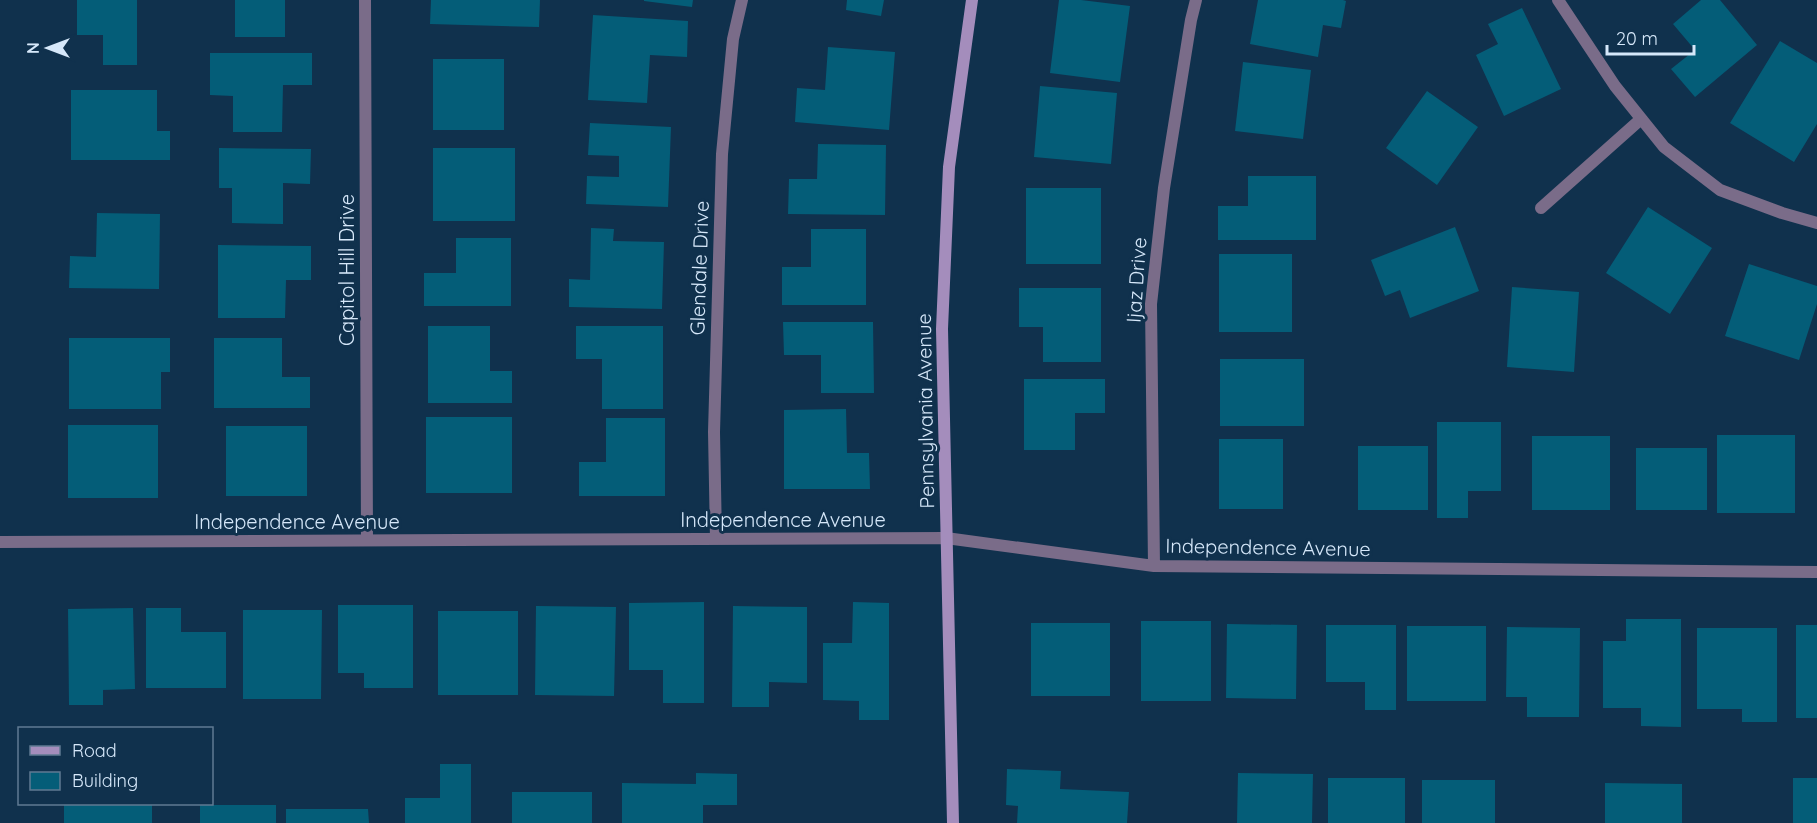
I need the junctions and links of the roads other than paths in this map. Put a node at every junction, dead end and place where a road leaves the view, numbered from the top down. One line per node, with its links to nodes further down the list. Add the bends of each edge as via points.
1 (365, 0): 11 (street, Capitol Hill Drive)
2 (742, 0): 10 (street, Glendale Drive, via 733,39 722,154 714,432)
3 (972, 0): 9 (street, Pennsylvania Avenue, via 949,167 942,329)
4 (1196, 0): 13 (street, Ijaz Drive, via 1164,188 1151,304)
5 (1558, 0): 6 (street)
6 (1641, 119): 7 (street); 8 (street, via 1664,147 1720,190)
7 (1541, 208)
8 (1817, 223)
9 (946, 538): 10 (street, Independence Avenue); 13 (street, Independence Avenue); 15 (street, Pennsylvania Avenue)
10 (716, 539): 11 (street, Independence Avenue)
11 (367, 540): 12 (street, Independence Avenue)
12 (0, 542)
13 (1154, 566): 14 (street, Independence Avenue)
14 (1817, 572)
15 (953, 823)

